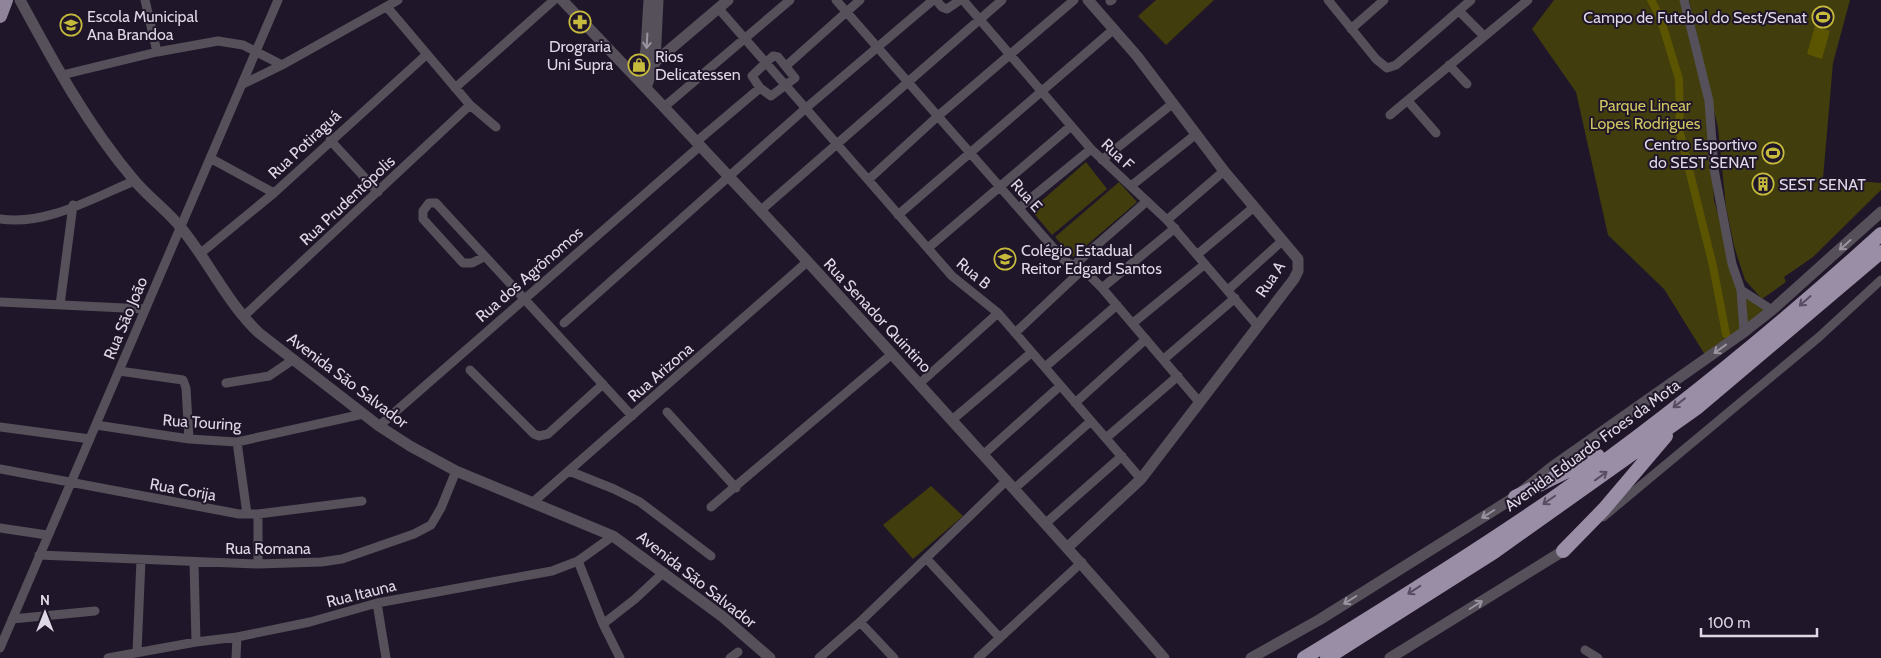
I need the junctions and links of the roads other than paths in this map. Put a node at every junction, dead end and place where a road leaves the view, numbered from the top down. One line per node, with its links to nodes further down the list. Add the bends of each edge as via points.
1 (6, 0): 28 (main road)
2 (20, 0): 47 (street, Avenida São Salvador)
3 (145, 0): 38 (street)
4 (278, 0): 37 (street, Rua São João)
5 (398, 0): 24 (street)
6 (554, 0): 53 (street)
7 (562, 0): 50 (street, Rua Senador Quintino)
8 (649, 0): 45 (street, one-way to 45)
9 (658, 0): 33 (street)
10 (728, 0): 25 (street)
11 (790, 0): 35 (street)
12 (836, 0): 27 (street, Rua E)
13 (860, 0): 27 (street)
14 (934, 0): 15 (street, via 947,9); 36 (street)
15 (962, 0): 29 (street, Rua F)
16 (1002, 0): 29 (street)
17 (1074, 0): 40 (street)
18 (1088, 0): 31 (street, Rua A)
19 (1328, 0): 32 (street)
20 (1384, 0): 32 (street)
21 (1471, 0): 26 (street)
22 (1528, 0): 34 (street)
23 (1684, 0): 107 (street, via 1708,101 1714,169 1732,264)
24 (387, 7): 39 (street); 43 (street)
25 (719, 9): 30 (street); 35 (street)
26 (1459, 11): 32 (street, via 1396,65 1387,68); 34 (street)
27 (846, 12): 36 (street, Rua E); 46 (street)
28 (0, 16)
29 (980, 18): 40 (street, Rua F); 48 (street)
30 (703, 22): 33 (street, via 667,42); 42 (street)
31 (1114, 29): 55 (street); 57 (street, Rua A)
32 (1351, 29)
33 (656, 34): 42 (street)
34 (1483, 36): 44 (street)
35 (745, 40): 41 (street); 59 (street)
36 (877, 48): 48 (street, Rua E); 60 (street)
37 (257, 51): 38 (street, via 243,44 218,41); 43 (street); 49 (street, Rua São João)
38 (157, 52): 47 (street)
39 (426, 55): 53 (street); 67 (street, Rua Potiraguá)
40 (1010, 55): 55 (street, Rua F); 61 (street)
41 (765, 61): 46 (street, via 774,56); 52 (street, Rua B); 54 (street, via 752,74)
42 (655, 62): 45 (street); 50 (street)
43 (282, 65): 49 (street)
44 (1449, 65): 51 (street); 56 (street)
45 (643, 66): 50 (street)
46 (786, 66): 52 (street, via 795,78)
47 (62, 75): 77 (street, Avenida São Salvador, via 96,132)
48 (908, 82): 61 (street, Rua E); 69 (street)
49 (243, 84): 72 (street, Rua São João)
50 (643, 84): 59 (street, Rua Senador Quintino)
51 (1467, 84)
52 (787, 87): 54 (street, via 771,96); 60 (street, Rua B)
53 (455, 88): 58 (street)
54 (759, 89): 68 (street, Rua dos Agrônomos)
55 (1041, 92): 63 (street, Rua F); 71 (street)
56 (1408, 101): 62 (street); 65 (street)
57 (1172, 104): 66 (street, Rua A); 73 (street)
58 (470, 105): 64 (street); 80 (street, Rua Prudentôpolis)
59 (664, 107): 68 (street, Rua Senador Quintino)
60 (806, 108): 69 (street, Rua B); 75 (street)
61 (938, 116): 71 (street, Rua E); 76 (street)
62 (1390, 116)
63 (1071, 126): 70 (street, Rua F); 79 (street)
64 (496, 127)
65 (1436, 133)
66 (1195, 135): 74 (street, Rua A); 78 (street)
67 (330, 140): 80 (street); 81 (street, Rua Potiraguá)
68 (698, 144): 75 (street, Rua Senador Quintino); 109 (street, Rua dos Agrônomos)
69 (837, 145): 76 (street, Rua B); 86 (street)
70 (1091, 149): 73 (street, Rua F); 85 (street)
71 (970, 152): 79 (street, Rua E); 88 (street)
72 (210, 158): 81 (street); 91 (street, Rua São João)
73 (1102, 160): 78 (street, Rua F)
74 (1224, 171): 84 (street, Rua A); 90 (street)
75 (728, 177): 86 (street, Rua Senador Quintino); 117 (street)
76 (868, 180): 88 (street, Rua B)
77 (134, 181): 83 (street); 91 (street, Avenida São Salvador)
78 (1132, 186): 82 (street, Rua F)
79 (999, 187): 85 (street, Rua E); 95 (street)
80 (378, 192): 116 (street, Rua Prudentôpolis)
81 (274, 193): 97 (street, Rua Potiraguá)
82 (1148, 201): 90 (street, Rua F); 102 (street)
83 (73, 205): 89 (street, via 29,221); 111 (street)
84 (1254, 207): 94 (street, Rua A); 98 (street)
85 (1020, 208): 102 (street, Rua E, via 1064,260)
86 (760, 211): 100 (street, Rua Senador Quintino)
87 (1881, 212): 114 (street, one-way to 114)
88 (898, 215): 95 (street, Rua B)
89 (0, 219)
90 (1167, 220): 92 (street, Rua F)
91 (181, 227): 97 (street, Avenida São Salvador); 113 (street, Rua São João)
92 (1175, 228): 98 (street, Rua F); 105 (street)
93 (1881, 234): 146 (highway, Avenida Eduardo Froes da Mota, one-way to 146, via 1784,319)
94 (1283, 240): 106 (street); 119 (street, Rua A, via 1298,259 1298,271)
95 (928, 248): 115 (street, Rua B, via 952,276)
96 (1881, 252): 137 (highway, Avenida Eduardo Froes da Mota)
97 (201, 253): 116 (street, Avenida São Salvador)
98 (1198, 254): 101 (street, Rua F)
99 (484, 257): 99 (street, via 463,263 422,217 429,203 436,203); 109 (street)
100 (807, 262): 124 (street, Rua Senador Quintino); 140 (street, Rua Arizona)
101 (1206, 264): 106 (street, Rua F); 118 (street)
102 (1073, 266): 103 (street, Rua E)
103 (1082, 270): 105 (street, Rua E); 121 (street)
104 (1881, 280): 171 (street, via 1784,368)
105 (1102, 288): 112 (street, Rua E)
106 (1228, 290): 108 (street, Rua F)
107 (1741, 290): 114 (street); 120 (street)
108 (1235, 298): 119 (street, Rua F); 126 (street)
109 (523, 299): 132 (street); 144 (street, Rua dos Agrônomos)
110 (0, 302): 111 (street)
111 (60, 305): 113 (street)
112 (1117, 305): 118 (street, Rua E); 127 (street)
113 (145, 309): 129 (street, Rua São João)
114 (1772, 310): 120 (street)
115 (998, 313): 121 (street, Rua B); 133 (street)
116 (244, 316): 125 (street, Avenida São Salvador)
117 (564, 323)
118 (1133, 323): 122 (street, Rua E)
119 (1258, 325): 136 (street, Rua A)
120 (1744, 332): 160 (street, one-way to 160, via 1552,467)
121 (1015, 333): 123 (street, Rua B)
122 (1146, 339): 126 (street, Rua E); 135 (street)
123 (1031, 353): 127 (street, Rua B); 141 (street)
124 (892, 354): 133 (street, Rua Senador Quintino); 159 (street)
125 (294, 359): 131 (street, via 269,376); 139 (street, Avenida São Salvador)
126 (1164, 359): 130 (street, Rua E)
127 (1045, 367): 134 (street, Rua B)
128 (470, 370): 132 (street, via 539,436 548,434)
129 (119, 371): 143 (street, Rua São João); 149 (street, via 183,380)
130 (1178, 376): 136 (street, Rua E); 147 (street)
131 (226, 383)
132 (603, 384): 140 (street)
133 (919, 384): 141 (street, Rua Senador Quintino)
134 (1060, 386): 135 (street, Rua B); 151 (street)
135 (1075, 403): 142 (street, Rua B)
136 (1200, 403): 156 (street, Rua A)
137 (1698, 406): 171 (highway, via 1659,444); 203 (highway, Avenida Eduardo Froes da Mota, one-way to 137, via 1494,552)
138 (667, 412): 159 (street)
139 (363, 414): 144 (street, Avenida São Salvador); 150 (street, Rua Touring)
140 (632, 416): 155 (street, Rua Arizona)
141 (952, 420): 151 (street, Rua Senador Quintino)
142 (1091, 421): 147 (street, Rua B); 158 (street)
143 (96, 425): 148 (street, Rua São João); 149 (street, Rua Touring)
144 (379, 426): 154 (street, Avenida São Salvador)
145 (0, 427): 148 (street)
146 (1648, 427): 160 (highway); 202 (highway, Avenida Eduardo Froes da Mota, one-way to 202, via 1541,506 1410,593)
147 (1106, 438): 152 (street, Rua B)
148 (90, 439): 157 (street, Rua São João)
149 (189, 439): 150 (street, Rua Touring)
150 (237, 442): 164 (street)
151 (984, 454): 158 (street, Rua Senador Quintino)
152 (1122, 456): 156 (street, Rua B); 166 (street)
153 (0, 469): 157 (street, Rua Corija)
154 (456, 471): 162 (street, Avenida São Salvador); 179 (street, Rua Romana, via 436,519 426,529 342,558)
155 (569, 471): 162 (street, Rua Arizona); 173 (street, via 640,502)
156 (1141, 479): 170 (street, Rua A)
157 (70, 483): 164 (street, Rua Corija); 168 (street, Rua São João)
158 (1010, 485): 166 (street, Rua Senador Quintino); 174 (street)
159 (736, 488): 163 (street)
160 (1515, 497): 201 (street, one-way to 201, via 1319,620)
161 (362, 501): 165 (street, Rua Corija)
162 (532, 503): 169 (street, Avenida São Salvador)
163 (711, 508)
164 (247, 514): 165 (street, Rua Corija)
165 (258, 514): 179 (street)
166 (1046, 523): 170 (street, Rua Senador Quintino)
167 (0, 528): 168 (street)
168 (47, 534): 172 (street, Rua São João)
169 (613, 536): 176 (street, Rua Itauna); 180 (street, Avenida São Salvador)
170 (1068, 547): 177 (street, Rua Senador Quintino)
171 (1563, 551): 204 (street, one-way to 171)
172 (39, 555): 175 (street, Rua Romana); 183 (street, Rua São João)
173 (711, 556)
174 (926, 558): 184 (street); 187 (street)
175 (141, 560): 178 (street, Rua Romana); 191 (street)
176 (578, 560): 181 (street, Rua Itauna, via 552,571); 185 (street)
177 (1082, 562): 187 (street); 200 (street, Rua Senador Quintino)
178 (194, 563): 179 (street, Rua Romana); 188 (street)
179 (258, 564)
180 (664, 572): 185 (street); 196 (street, Avenida São Salvador)
181 (377, 603): 186 (street, Rua Itauna, via 310,622); 194 (street)
182 (96, 612): 183 (street)
183 (12, 619): 189 (street, Rua São João)
184 (860, 622): 197 (street); 198 (street)
185 (604, 624): 195 (street)
186 (237, 637): 188 (street, Rua Itauna); 193 (street)
187 (1000, 638): 199 (street)
188 (196, 642): 191 (street, Rua Itauna)
189 (0, 648)
190 (1585, 650): 205 (street)
191 (137, 652): 192 (street, Rua Itauna)
192 (108, 658)
193 (236, 658)
194 (386, 658)
195 (620, 658)
196 (770, 658)
197 (819, 658)
198 (894, 658)
199 (978, 658)
200 (1164, 658)
201 (1251, 658)
202 (1304, 658)
203 (1327, 658)
204 (1390, 658)
205 (1598, 658)

